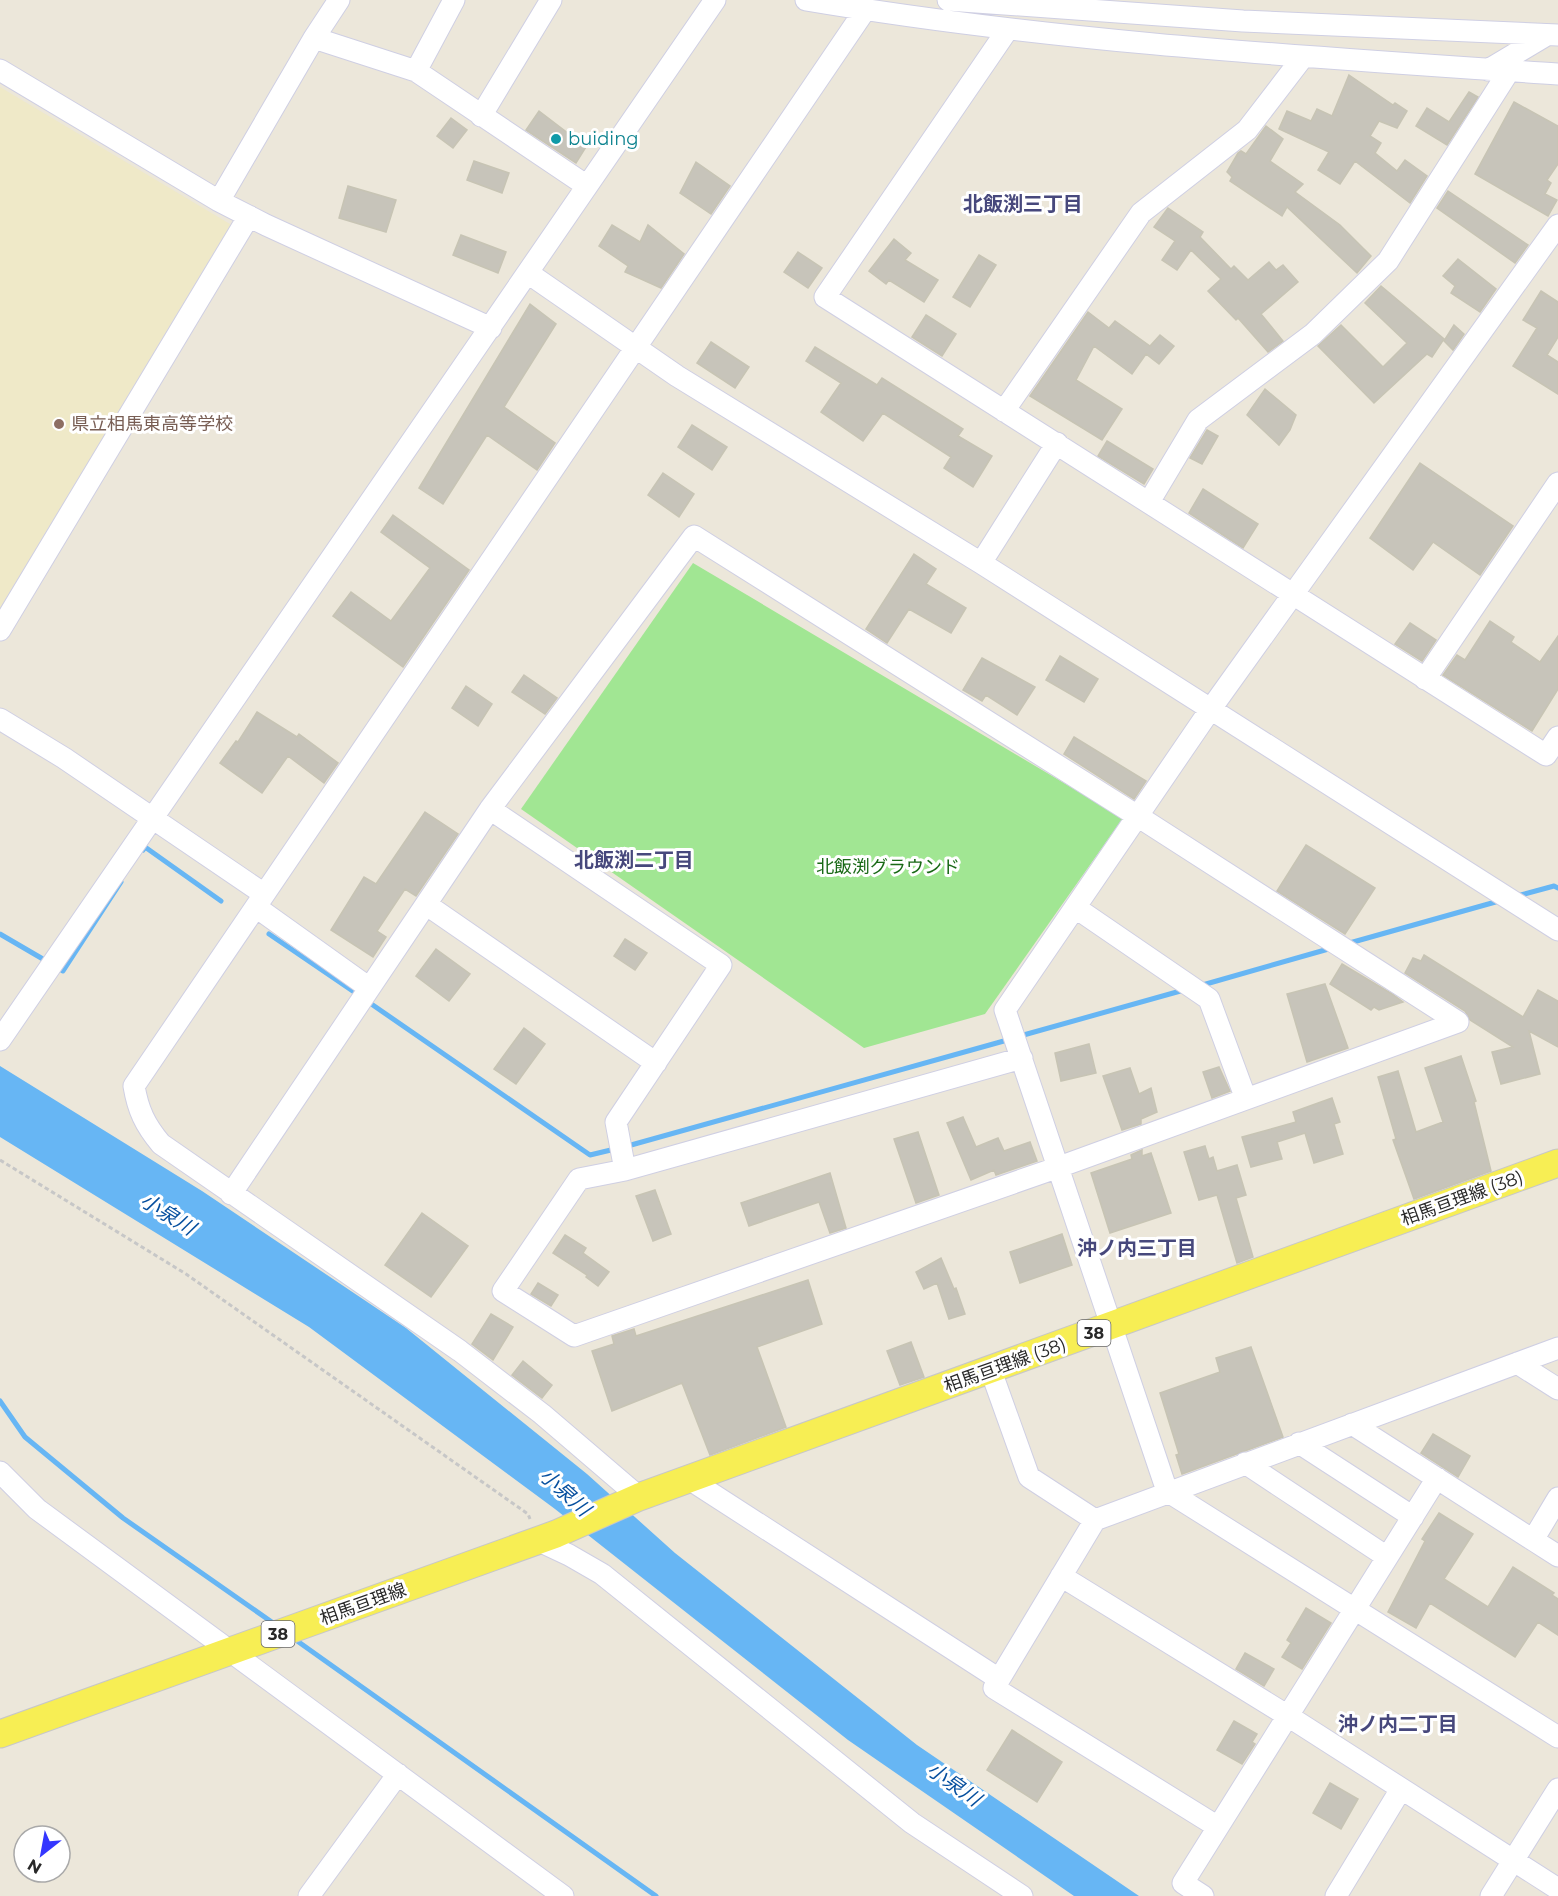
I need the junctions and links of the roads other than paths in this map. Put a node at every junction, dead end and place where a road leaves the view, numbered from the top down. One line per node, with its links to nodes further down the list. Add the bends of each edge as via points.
1 (339, 0): 9 (street)
2 (454, 0): 14 (street)
3 (551, 0): 17 (street)
4 (715, 0): 18 (street)
5 (806, 0): 7 (street)
6 (948, 0): 10 (street)
7 (866, 10): 8 (street); 24 (street)
8 (1008, 29): 11 (street); 25 (street, via 825,297)
9 (314, 38): 14 (street); 19 (street)
10 (1553, 38): 13 (street)
11 (1303, 57): 13 (street); 25 (street, via 1247,130 1141,213)
12 (0, 70): 19 (street)
13 (1488, 70): 15 (street)
14 (416, 71): 17 (street)
15 (1509, 71): 16 (street); 28 (street, via 1388,261 1313,334 1198,420)
16 (1558, 74)
17 (481, 116): 18 (street)
18 (587, 186): 22 (street)
19 (219, 201): 20 (street)
20 (249, 216): 23 (street); 31 (street)
21 (1554, 238): 30 (street)
22 (528, 273): 23 (street); 24 (street)
23 (491, 328): 37 (street)
24 (637, 347): 29 (street, via 676,376); 39 (street)
25 (1004, 411): 26 (street)
26 (1057, 443): 28 (street); 29 (street)
27 (1558, 483): 32 (street)
28 (1149, 502): 30 (street)
29 (981, 563): 33 (street)
30 (1293, 593): 32 (street); 33 (street)
31 (0, 630)
32 (1425, 679): 35 (street, via 1546,755)
33 (1210, 710): 38 (street); 42 (street)
34 (0, 719): 37 (street)
35 (1558, 737)
36 (490, 809): 38 (street, via 694,536); 40 (street); 46 (street, via 720,965)
37 (152, 817): 39 (street); 44 (street)
38 (1139, 817): 41 (street); 47 (street, via 1458,1022)
39 (260, 901): 43 (street); 51 (street, via 135,1086 145,1125 161,1144)
40 (427, 905): 43 (street); 46 (street)
41 (1076, 908): 45 (street, via 1005,1010); 47 (street, via 1209,999)
42 (1558, 930)
43 (363, 994): 51 (street)
44 (0, 1040)
45 (1021, 1053): 49 (street); 50 (street)
46 (656, 1063): 49 (street, via 616,1122)
47 (1246, 1099): 50 (street)
48 (1558, 1163): 52 (main road, 相馬亘理線 (38) / 38)
49 (624, 1167): 50 (street, via 579,1179 503,1291 574,1336)
50 (1059, 1167): 52 (street)
51 (231, 1194): 65 (street, via 460,1351 542,1414)
52 (1112, 1326): 55 (main road, 相馬亘理線 (38) / 38); 63 (street)
53 (1558, 1348): 54 (street)
54 (1517, 1363): 56 (street); 57 (street)
55 (991, 1371): 62 (main road, 相馬亘理線 (38) / 38); 67 (street, via 1029,1477)
56 (1558, 1389)
57 (1352, 1424): 58 (street); 61 (street)
58 (1299, 1443): 59 (street); 66 (street)
59 (1245, 1463): 63 (street); 71 (street)
60 (0, 1472): 74 (street, via 37,1509)
61 (1437, 1478): 66 (street); 69 (street)
62 (689, 1479): 65 (main road, 相馬亘理線 (38) / 38); 75 (street)
63 (1167, 1491): 67 (street); 73 (street)
64 (1558, 1498): 69 (street)
65 (634, 1499): 68 (main road, 相馬亘理線 (38) / 38)
66 (1413, 1517): 71 (street)
67 (1095, 1520): 72 (street)
68 (547, 1537): 74 (main road, 相馬亘理線 / 38); 87 (street, via 602,1574 912,1823)
69 (1533, 1539): 70 (street)
70 (1558, 1556)
71 (1387, 1557): 73 (street)
72 (1061, 1576): 75 (street); 76 (street)
73 (1355, 1609): 76 (street); 78 (street)
74 (232, 1651): 77 (main road, 相馬亘理線 / 38); 79 (street)
75 (999, 1679): 82 (street, via 993,1688)
76 (1288, 1716): 80 (street); 82 (street)
77 (0, 1734)
78 (1558, 1737)
79 (398, 1774): 85 (street); 86 (street)
80 (1401, 1789): 83 (street); 89 (street)
81 (1558, 1789): 83 (street)
82 (1218, 1827): 88 (street, via 1183,1883)
83 (1513, 1861): 84 (street); 90 (street)
84 (1558, 1889)
85 (309, 1896)
86 (563, 1896)
87 (1022, 1896)
88 (1203, 1896)
89 (1336, 1896)
90 (1491, 1896)

